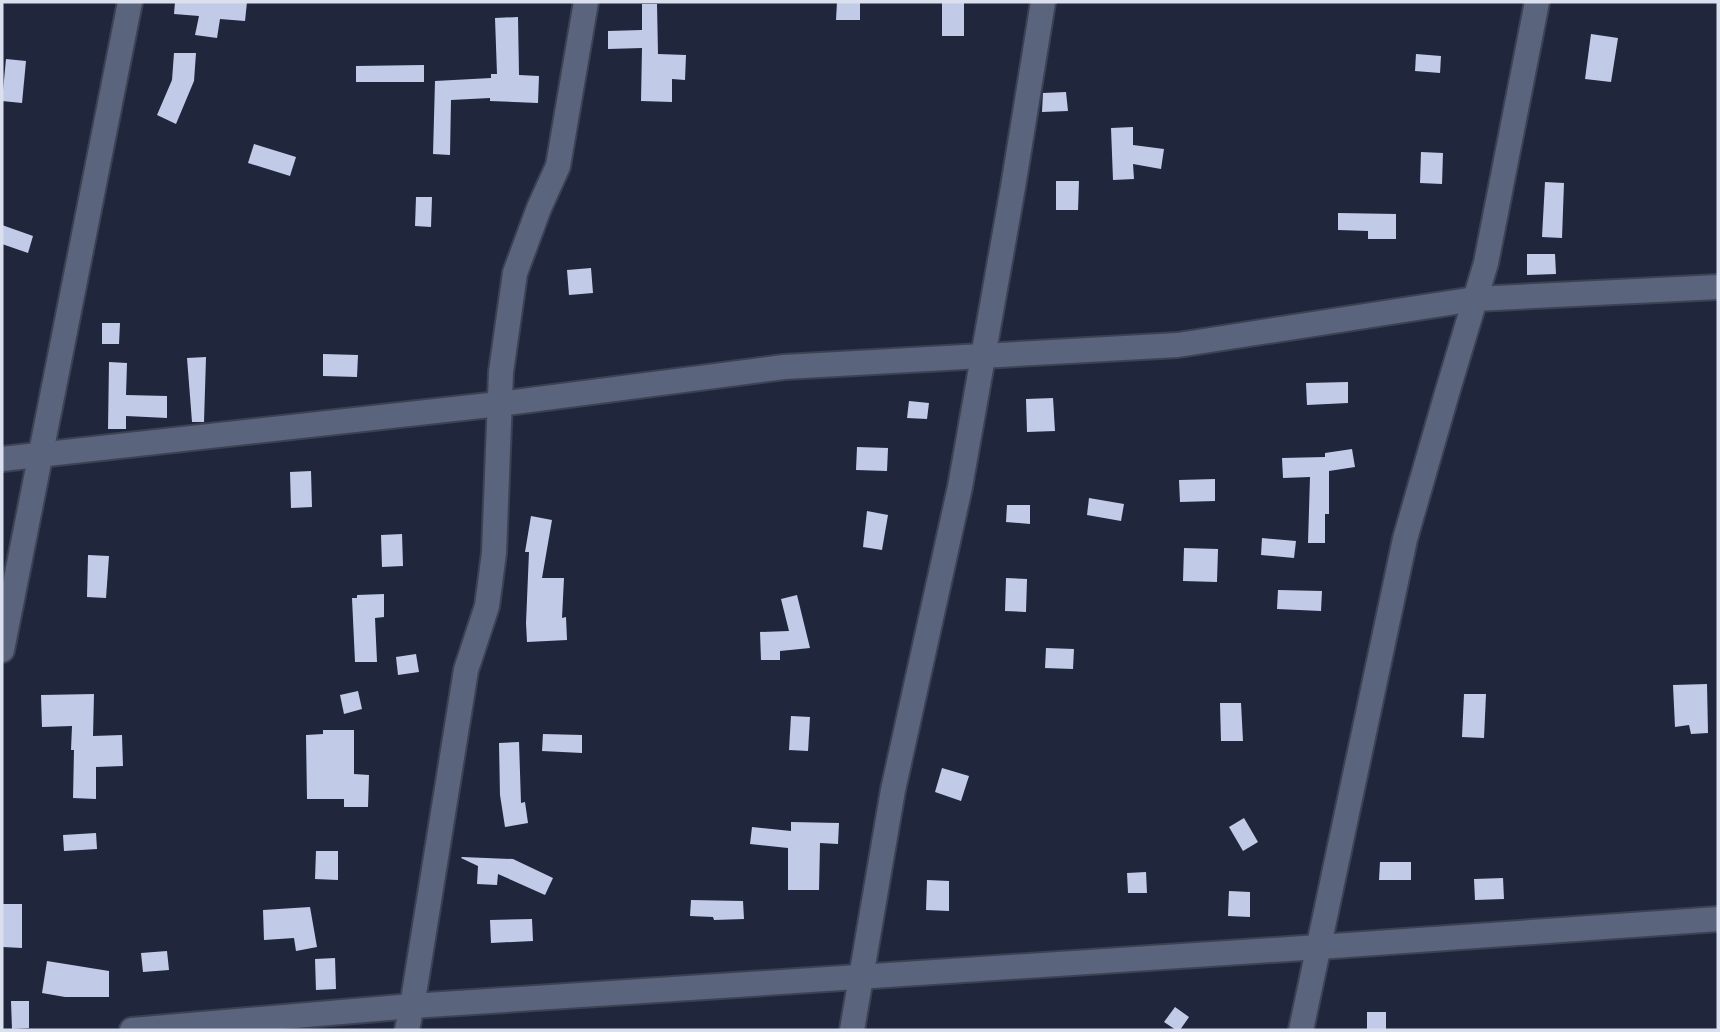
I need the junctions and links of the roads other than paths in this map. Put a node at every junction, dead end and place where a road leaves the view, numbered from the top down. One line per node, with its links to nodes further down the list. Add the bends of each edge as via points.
1 (130, 2): 9 (street)
2 (586, 2): 8 (street, via 558,166 515,273)
3 (1042, 2): 7 (street)
4 (1537, 2): 6 (street, via 1486,264)
5 (1718, 287): 6 (street)
6 (1475, 299): 7 (street, via 1178,345); 13 (street, via 1405,539)
7 (983, 355): 8 (street, via 784,367); 14 (street, via 960,487 892,790)
8 (499, 404): 9 (street); 15 (street, via 494,553 487,606 466,670)
9 (41, 454): 10 (street); 11 (street)
10 (2, 458)
11 (2, 650)
12 (1718, 919): 13 (street)
13 (1319, 947): 14 (street); 18 (street)
14 (861, 978): 15 (street); 17 (street)
15 (409, 1018): 16 (street)
16 (132, 1030)
17 (852, 1030)
18 (1301, 1030)

